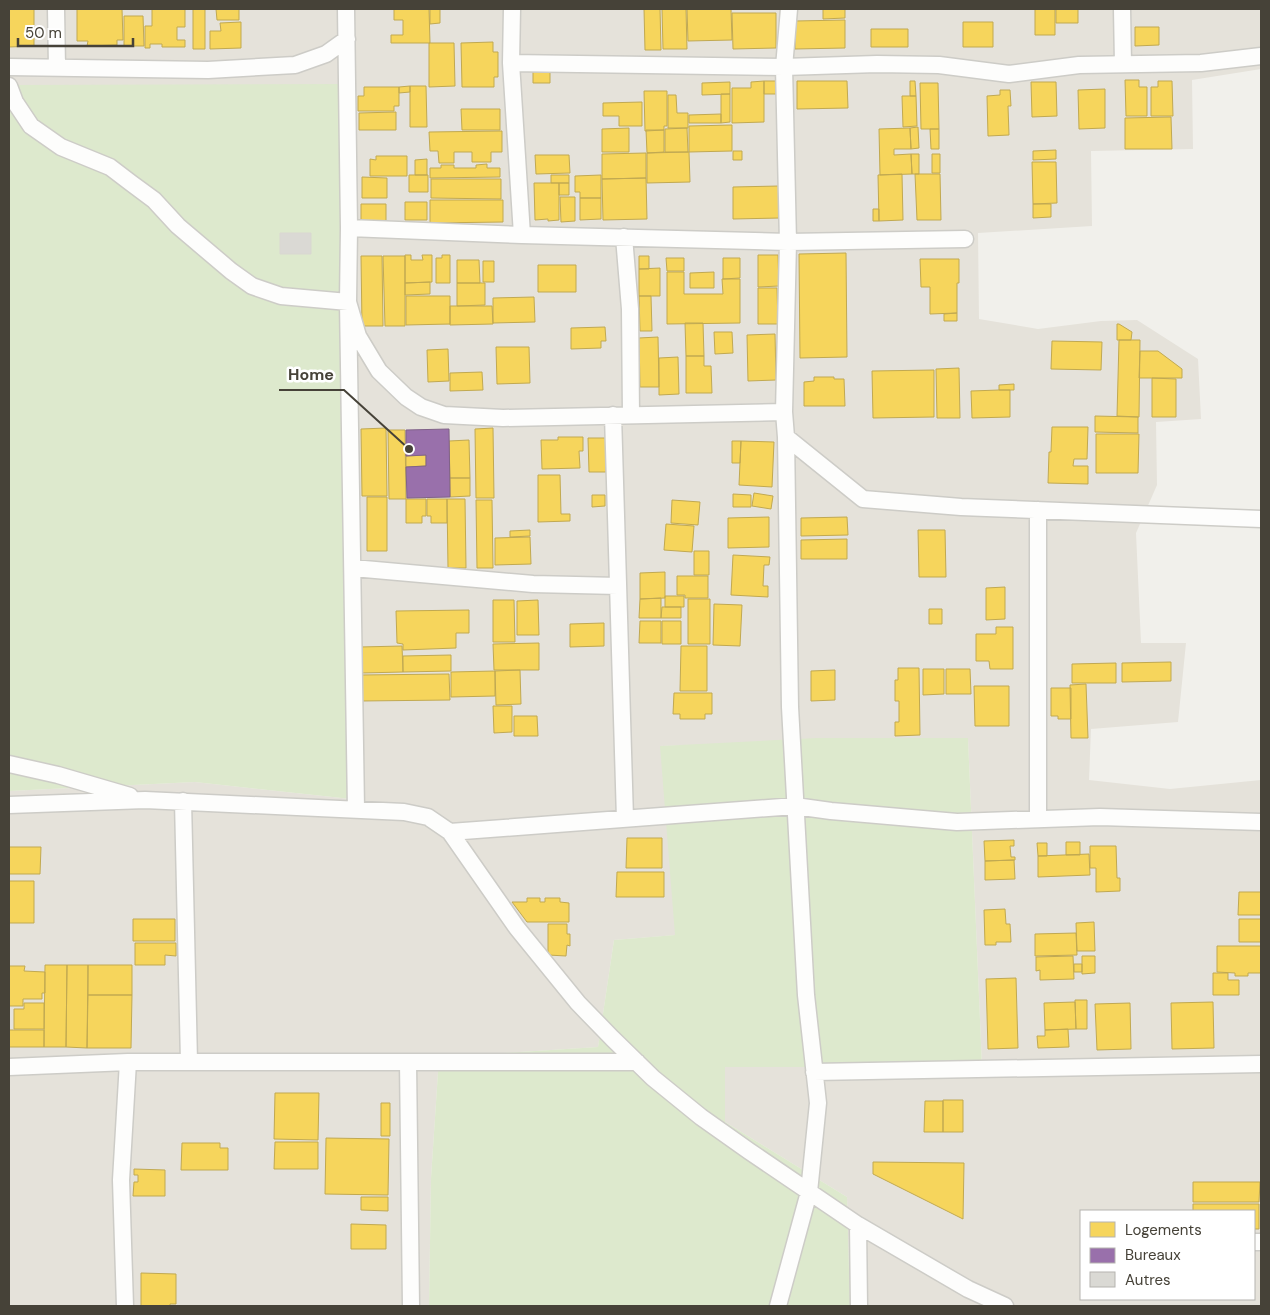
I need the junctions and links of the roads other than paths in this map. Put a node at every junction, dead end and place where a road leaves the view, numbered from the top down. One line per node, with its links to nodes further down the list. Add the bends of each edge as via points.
1 (56, 9): 11 (street)
2 (346, 9): 6 (street)
3 (512, 9): 8 (street)
4 (789, 9): 12 (street)
5 (1122, 9): 9 (street)
6 (347, 39): 11 (street, via 326,54 295,65 208,70); 14 (street)
7 (1261, 56): 9 (street, via 1201,63)
8 (511, 63): 12 (street); 15 (street)
9 (1123, 64): 12 (street, via 1079,65 1008,74 939,65)
10 (9, 66): 11 (street)
11 (57, 67)
12 (784, 68): 18 (street)
13 (9, 86): 19 (street, via 31,126 61,148 110,167 154,200 178,226 252,286 281,296)
14 (349, 228): 15 (street); 19 (street)
15 (522, 235): 16 (street)
16 (624, 237): 18 (street); 21 (street, via 630,309)
17 (965, 239): 18 (street)
18 (788, 242): 20 (street)
19 (348, 302): 22 (street, via 358,336 379,371 421,408 444,415 493,417); 26 (street)
20 (784, 412): 21 (street); 23 (street)
21 (631, 414): 22 (street)
22 (612, 415): 27 (street)
23 (786, 437): 24 (street, via 863,499); 32 (street, via 790,707)
24 (1038, 510): 25 (street); 35 (street)
25 (1261, 519)
26 (353, 568): 27 (street, via 533,584); 33 (street)
27 (618, 586): 34 (street)
28 (9, 764): 29 (street)
29 (144, 800): 30 (street); 31 (street)
30 (183, 801): 33 (street); 39 (street)
31 (9, 804)
32 (795, 806): 34 (street); 35 (street, via 957,822); 44 (street)
33 (356, 809): 37 (street, via 428,817)
34 (625, 819): 37 (street)
35 (1038, 819): 36 (street, via 1100,817)
36 (1261, 822)
37 (450, 832): 41 (street, via 523,936 578,1003)
38 (128, 1062): 39 (street); 43 (street); 47 (street, via 121,1180)
39 (189, 1062): 40 (street)
40 (408, 1062): 41 (street); 48 (street)
41 (637, 1062): 45 (street, via 701,1117)
42 (1261, 1064): 44 (street)
43 (9, 1067)
44 (814, 1072): 45 (street, via 818,1103)
45 (809, 1192): 46 (street); 49 (street)
46 (858, 1225): 50 (street); 51 (street)
47 (125, 1306)
48 (411, 1306)
49 (778, 1306)
50 (859, 1306)
51 (1006, 1306)

